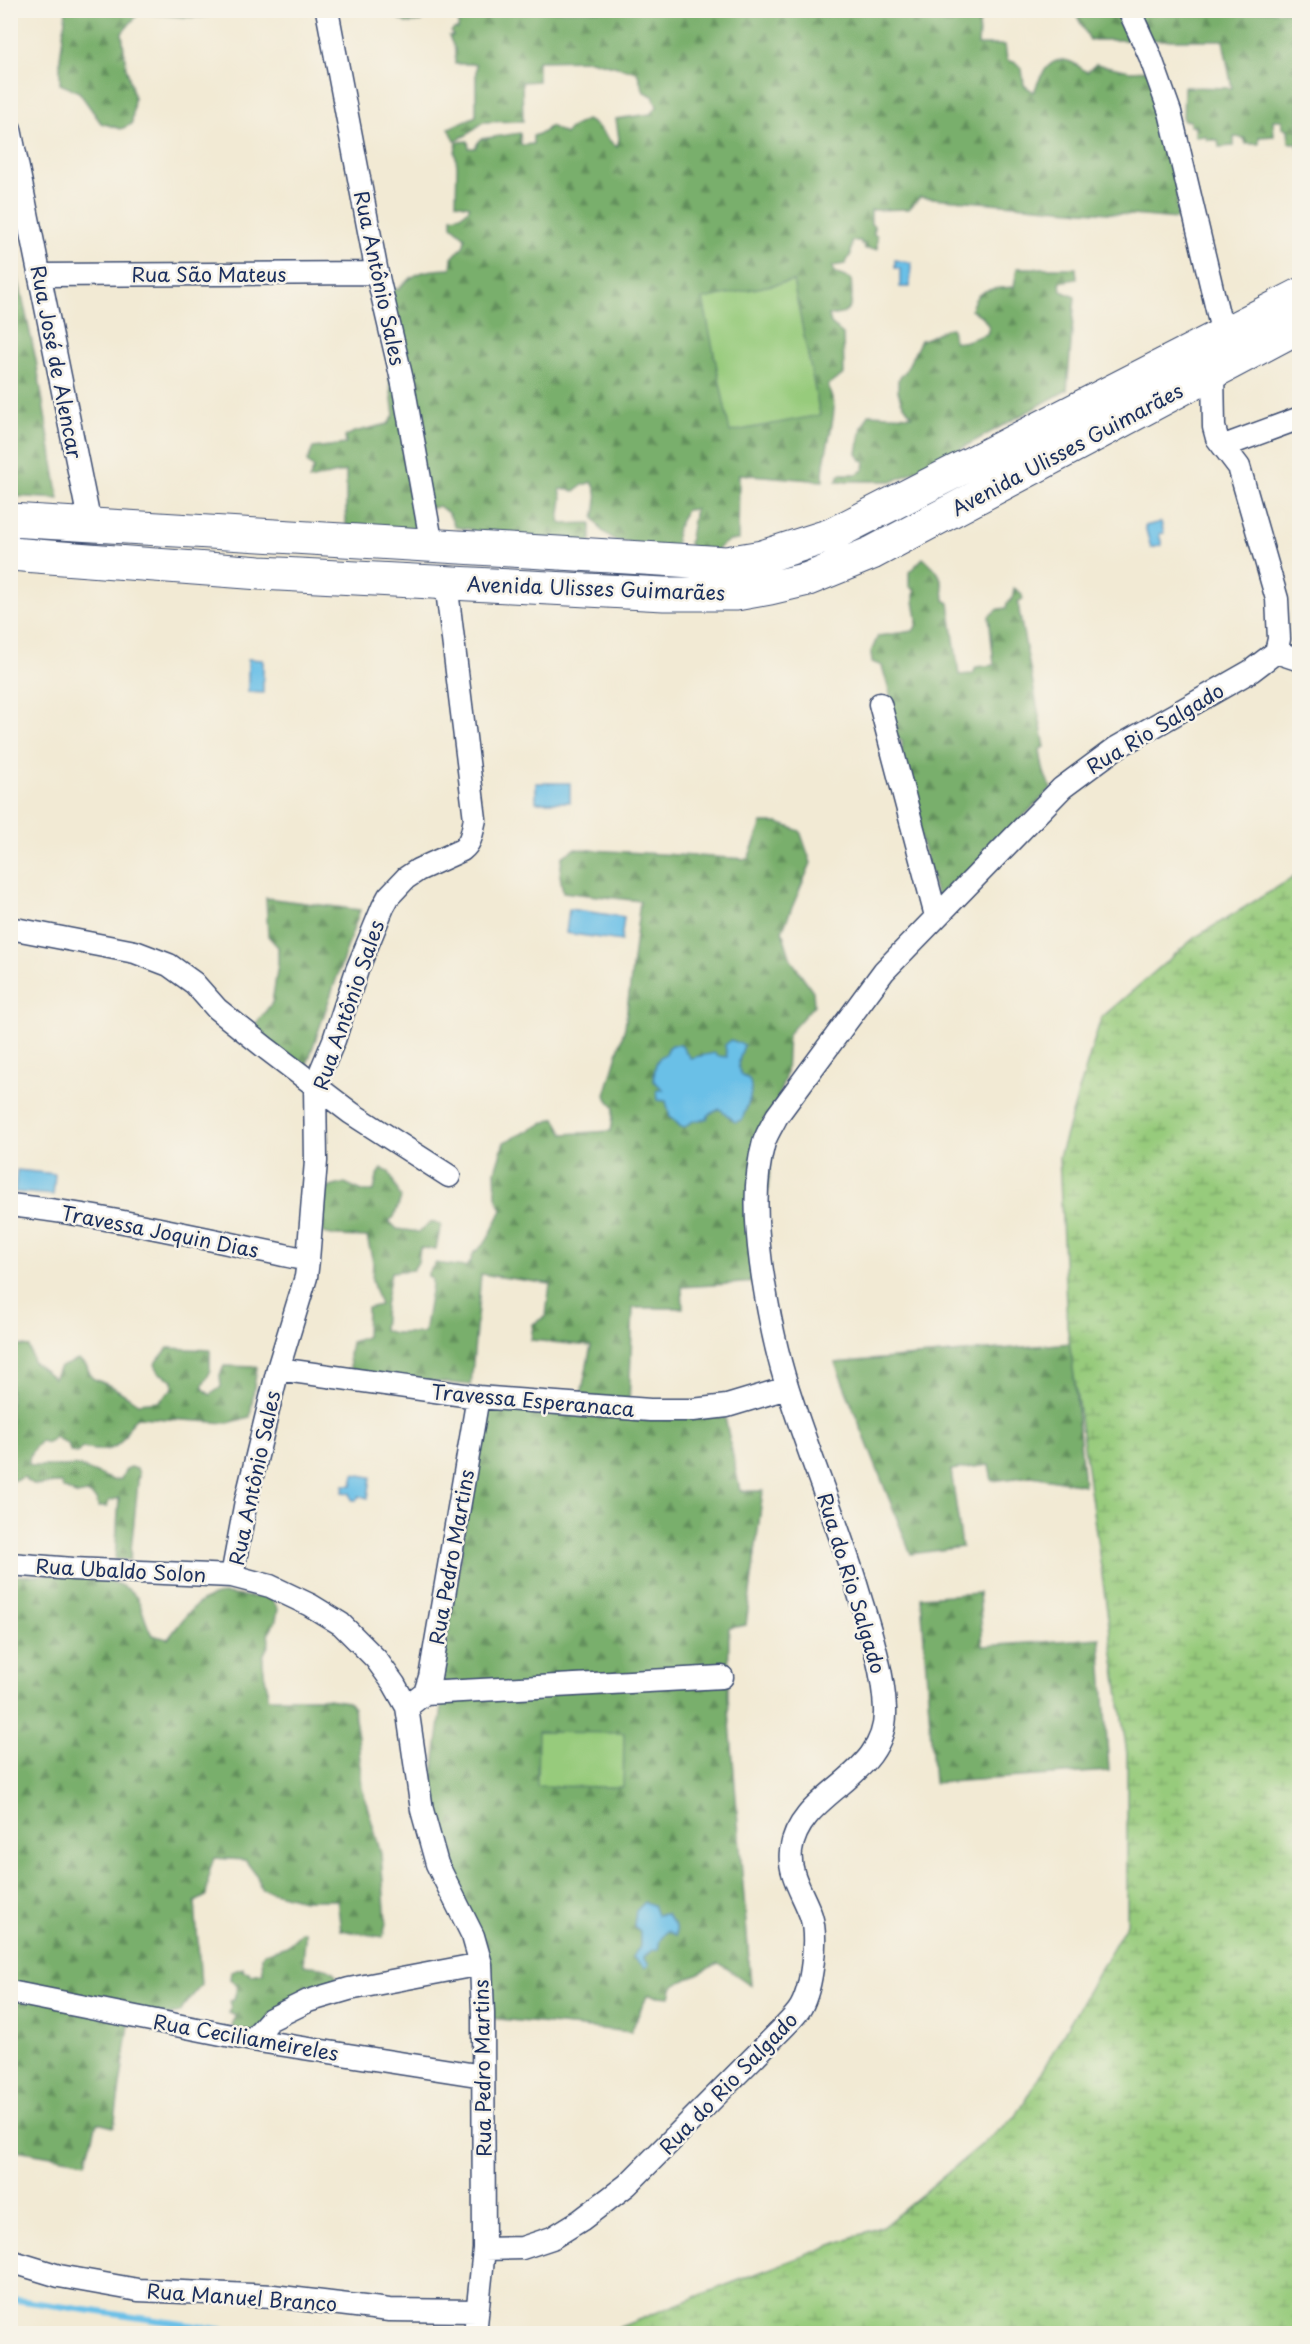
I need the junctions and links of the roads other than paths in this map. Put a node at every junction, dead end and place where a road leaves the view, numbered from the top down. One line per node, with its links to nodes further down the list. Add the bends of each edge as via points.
1 (327, 10): 4 (street, Rua Antônio Sales)
2 (1129, 10): 8 (street, via 1170,112)
3 (10, 129): 5 (street, Rua José de Alencar)
4 (377, 273): 5 (street, Rua São Mateus); 15 (street, Rua Antônio Sales, via 403,384)
5 (40, 275): 13 (street, Rua José de Alencar)
6 (1299, 296): 8 (main road, Avenida Ulisses Guimarães)
7 (1299, 326): 9 (main road, Avenida Ulisses Guimarães)
8 (1223, 334): 15 (main road, Avenida Ulisses Guimarães, via 863,520 831,535 762,556 726,563)
9 (1213, 372): 11 (street, via 1214,427); 18 (main road, Avenida Ulisses Guimarães, via 872,553 808,579 724,594 653,594)
10 (1299, 418): 11 (street)
11 (1224, 446): 19 (street, via 1239,467 1277,599)
12 (10, 520): 13 (main road, Avenida Ulisses Guimarães)
13 (90, 525): 14 (main road, Avenida Ulisses Guimarães)
14 (263, 536): 15 (main road, Avenida Ulisses Guimarães); 17 (main road)
15 (432, 546)
16 (10, 554): 17 (main road, Avenida Ulisses Guimarães)
17 (260, 573): 18 (main road, Avenida Ulisses Guimarães)
18 (446, 582): 24 (street, Rua Antônio Sales, via 475,819 471,838 462,850 406,878 386,902)
19 (1276, 652): 20 (street); 22 (street, Rua Rio Salgado, via 1251,671 1116,748 1075,778)
20 (1299, 660)
21 (880, 704): 22 (street)
22 (936, 916): 25 (street, Rua Rio Salgado, via 884,971)
23 (10, 928): 24 (street, via 135,952 169,965 194,983 217,1009)
24 (315, 1085): 26 (street); 28 (street, Rua Antônio Sales, via 316,1161)
25 (777, 1116): 30 (street, Rua do Rio Salgado, via 765,1140 759,1167 758,1242 766,1304)
26 (449, 1176)
27 (10, 1205): 28 (street, Travessa Joquin Dias)
28 (308, 1260): 29 (street, Rua Antônio Sales)
29 (278, 1369): 31 (street, Travessa Esperanaca); 33 (street, Rua Antônio Sales)
30 (787, 1388): 31 (street, Travessa Esperanaca, via 727,1406 668,1411); 41 (street, Rua do Rio Salgado, via 846,1551 881,1673 885,1712 869,1759 801,1821 793,1838 790,1859 814,1930 805,1999 785,2026 627,2185 552,2238 522,2248)
31 (478, 1397): 35 (street, Rua Pedro Martins)
32 (10, 1564): 33 (street, Rua Ubaldo Solon)
33 (232, 1575): 36 (street, Rua Pedro Martins, via 270,1586 341,1624 376,1659)
34 (722, 1677): 35 (street)
35 (425, 1693): 36 (street)
36 (407, 1707): 37 (street, Rua Pedro Martins, via 422,1810 436,1864 473,1936)
37 (481, 1964): 39 (street, via 349,1989 308,2001 271,2019); 40 (street, Rua Pedro Martins)
38 (10, 1992): 39 (street, Rua Ceciliameireles)
39 (252, 2040): 40 (street, Rua Ceciliameireles)
40 (483, 2076): 41 (street, Rua Pedro Martins)
41 (484, 2249): 43 (street, Rua Pedro Martins)
42 (10, 2261): 43 (street, Rua Manuel Branco, via 59,2276 138,2290 273,2296)
43 (476, 2323)

